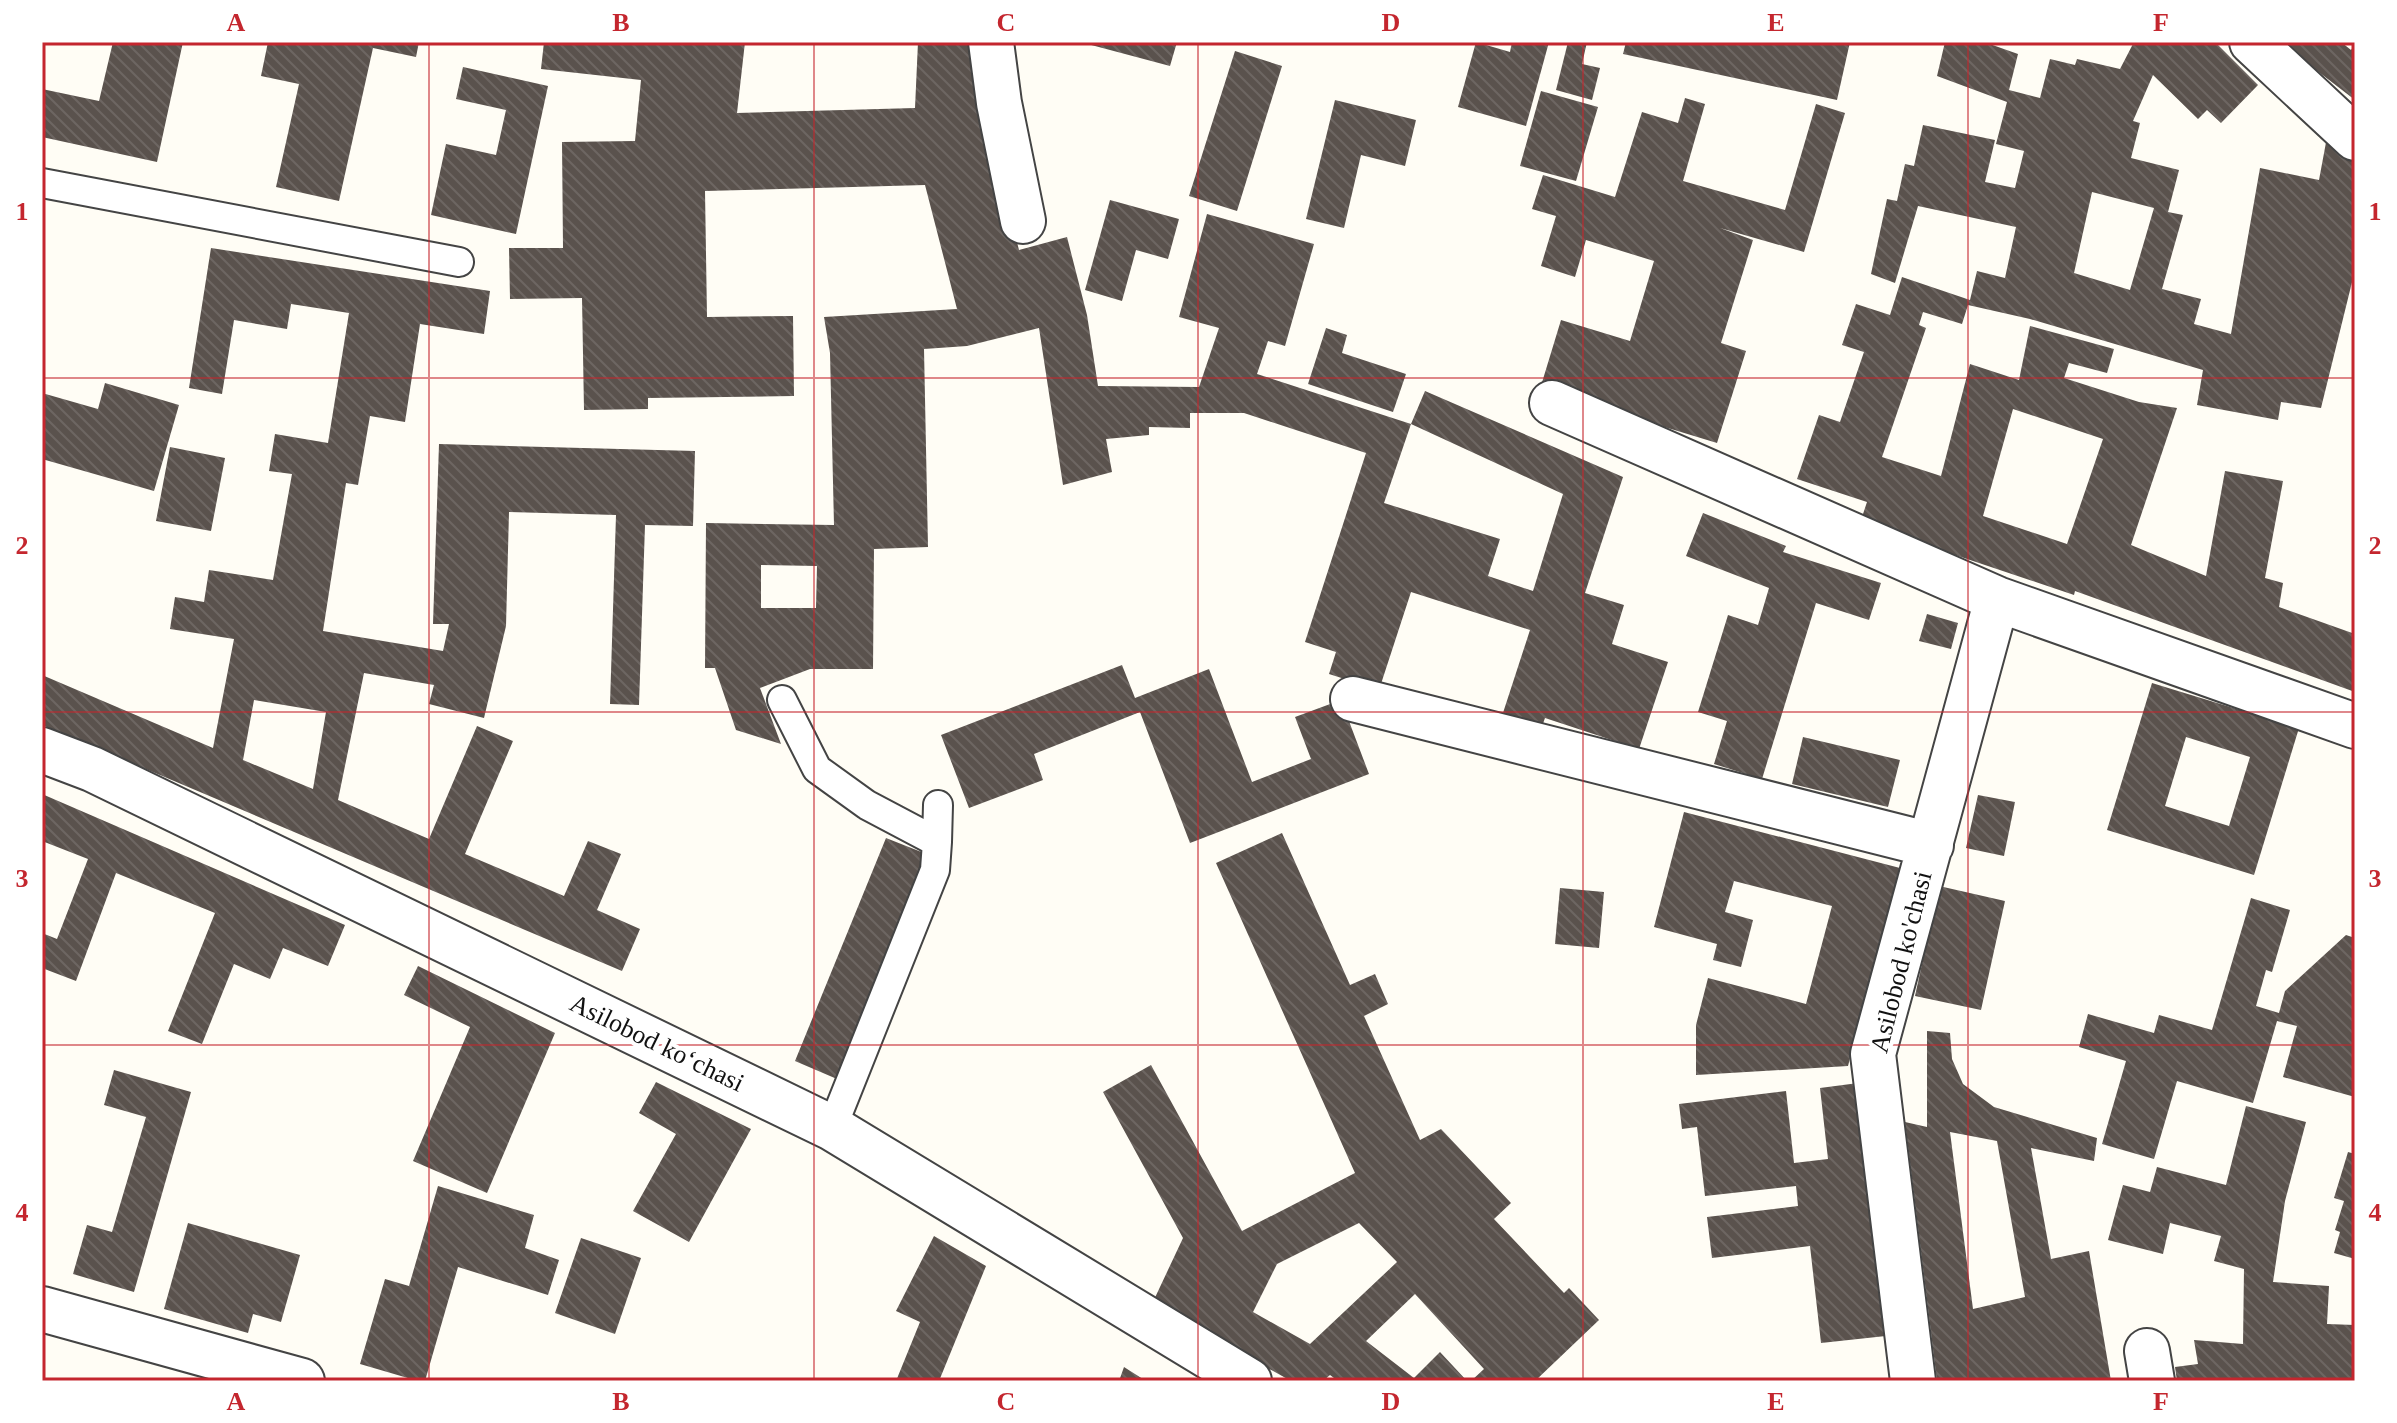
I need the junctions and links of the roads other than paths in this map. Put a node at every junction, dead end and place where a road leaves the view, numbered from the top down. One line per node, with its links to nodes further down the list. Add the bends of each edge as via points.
1 (991, 42): 5 (street)
2 (2252, 42): 3 (street)
3 (2355, 138)
4 (42, 183): 6 (lane)
5 (1023, 221)
6 (459, 262)
7 (1552, 403): 8 (street)
8 (1997, 599): 11 (street); 15 (street, Asilobod ko'chasi)
9 (1353, 699): 15 (street)
10 (782, 700): 14 (lane, via 817,769 867,805)
11 (2355, 726)
12 (42, 750): 16 (street, Asilobod koʻchasi, via 92,769)
13 (938, 805): 14 (lane)
14 (937, 842): 16 (lane, via 935,870)
15 (1931, 845): 20 (street, Asilobod ko'chasi, via 1873,1054)
16 (832, 1128): 19 (street, Asilobod koʻchasi)
17 (42, 1309): 18 (street)
18 (302, 1381)
19 (1249, 1381)
20 (1913, 1381)

